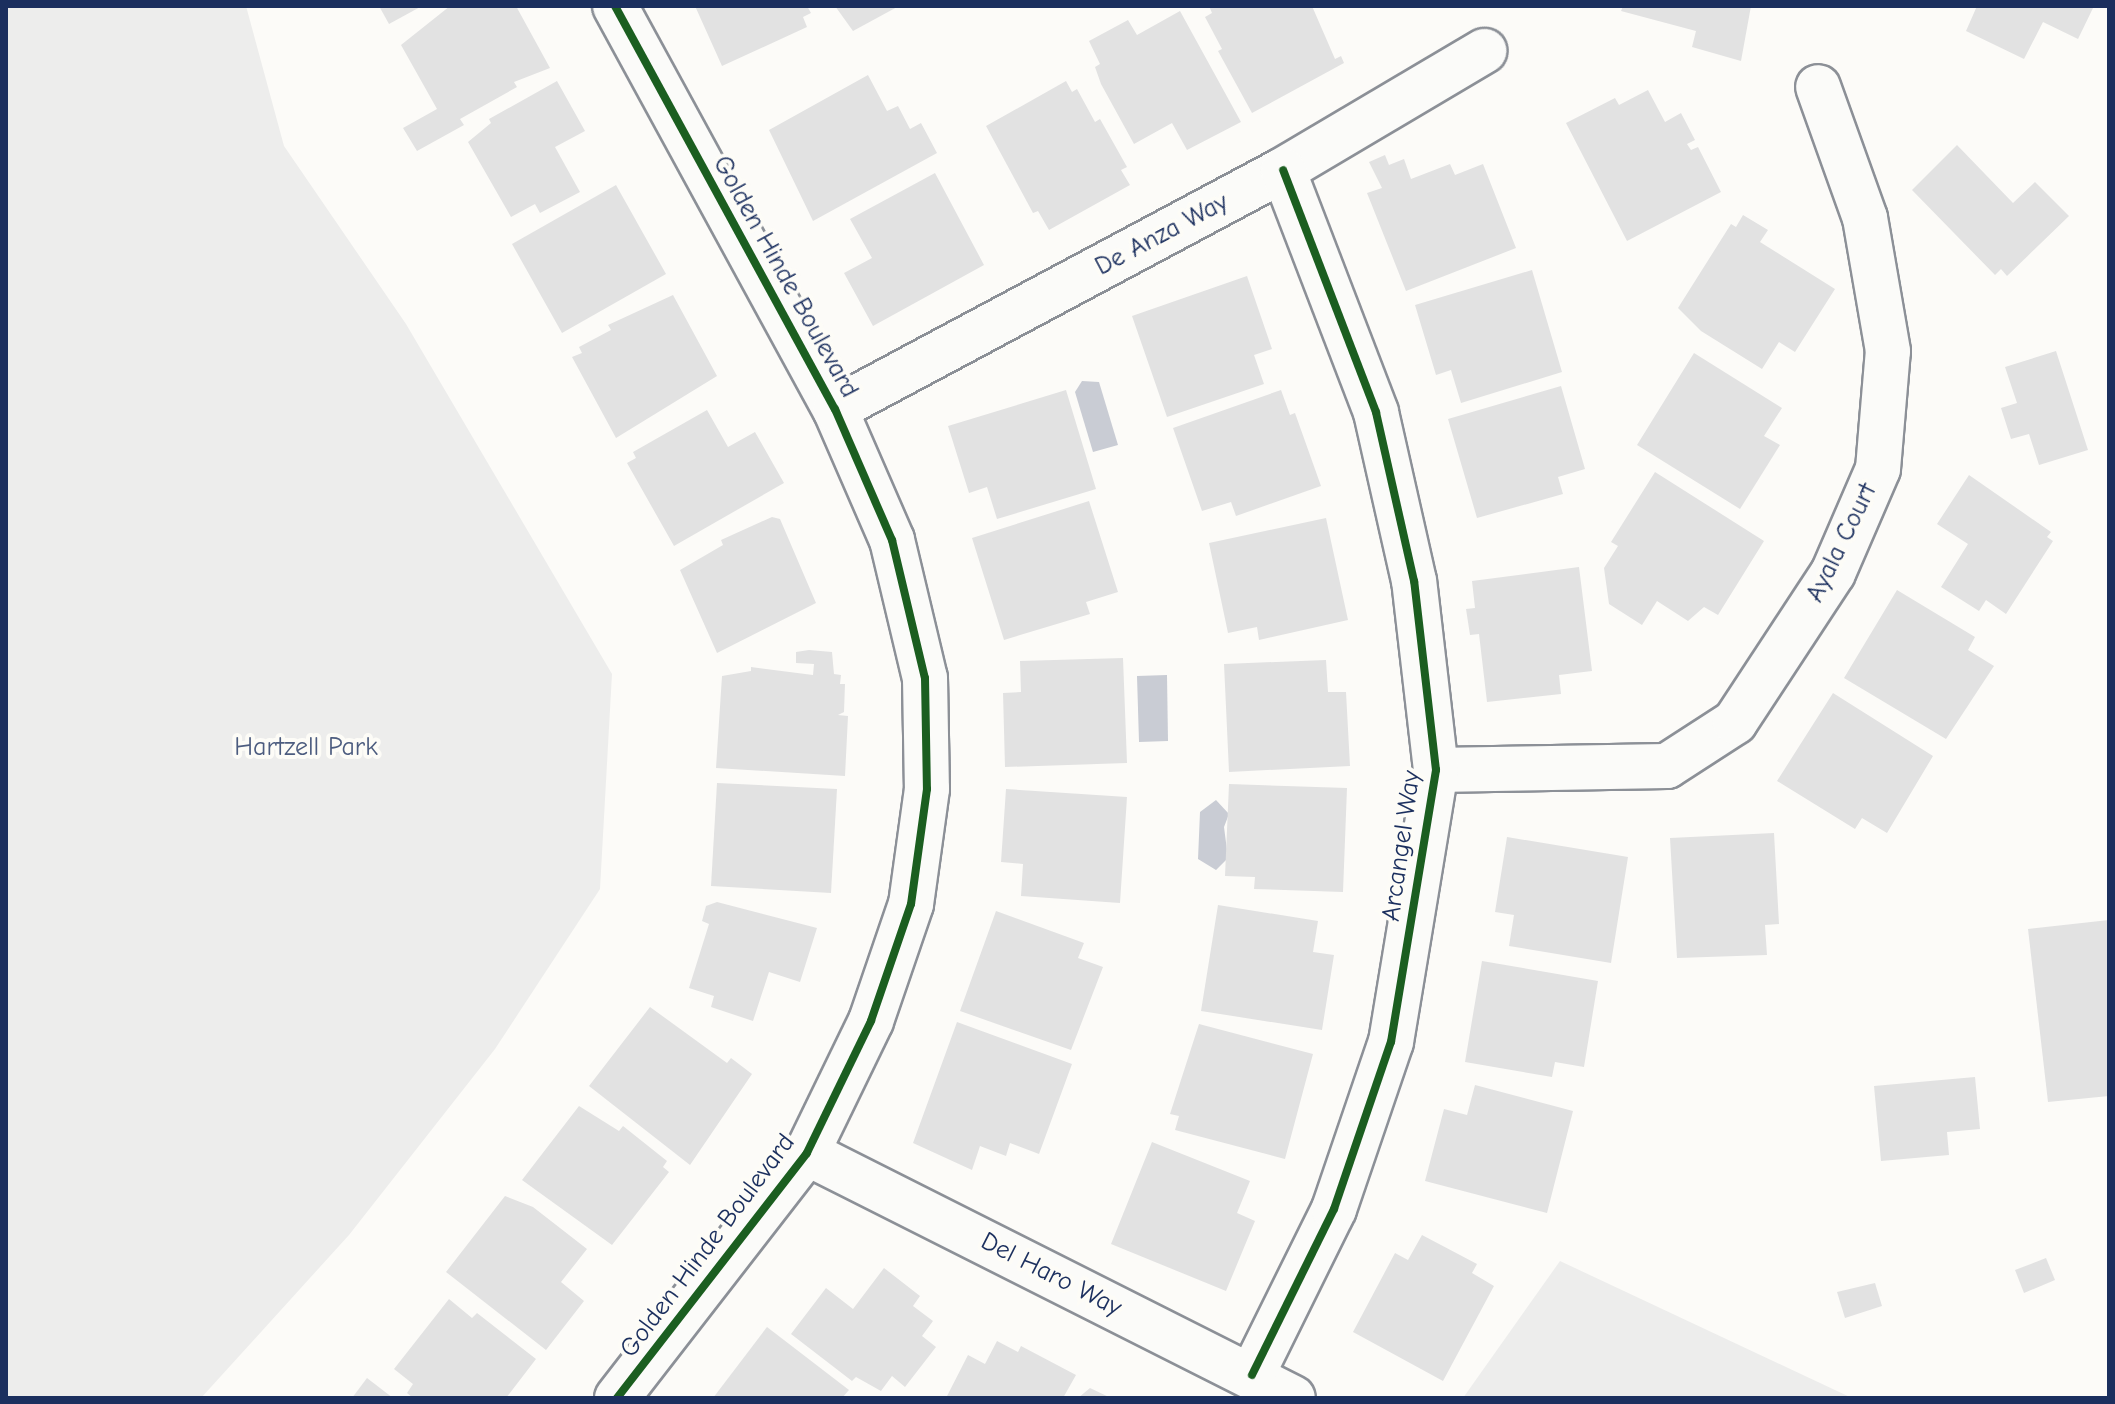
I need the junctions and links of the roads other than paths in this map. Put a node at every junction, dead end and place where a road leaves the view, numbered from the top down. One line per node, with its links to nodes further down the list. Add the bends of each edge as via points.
1 (615, 6): 5 (street, Golden Hinde Boulevard)
2 (1484, 51): 4 (street, De Anza Way)
3 (1818, 87): 6 (street, Ayala Court, via 1865,218 1888,351 1878,469 1833,573 1735,722 1667,766)
4 (1283, 170): 5 (street, De Anza Way); 6 (street, Arcangel Way, via 1376,412 1414,581)
5 (835, 409): 7 (street, Golden Hinde Boulevard, via 892,540 925,678 927,789 911,904 871,1021)
6 (1436, 770): 8 (street, Arcangel Way, via 1391,1042 1334,1209)
7 (807, 1153): 8 (street, Del Haro Way); 9 (street, Golden Hinde Boulevard)
8 (1252, 1375): 10 (street, Del Haro Way)
9 (617, 1398)
10 (1293, 1398)

